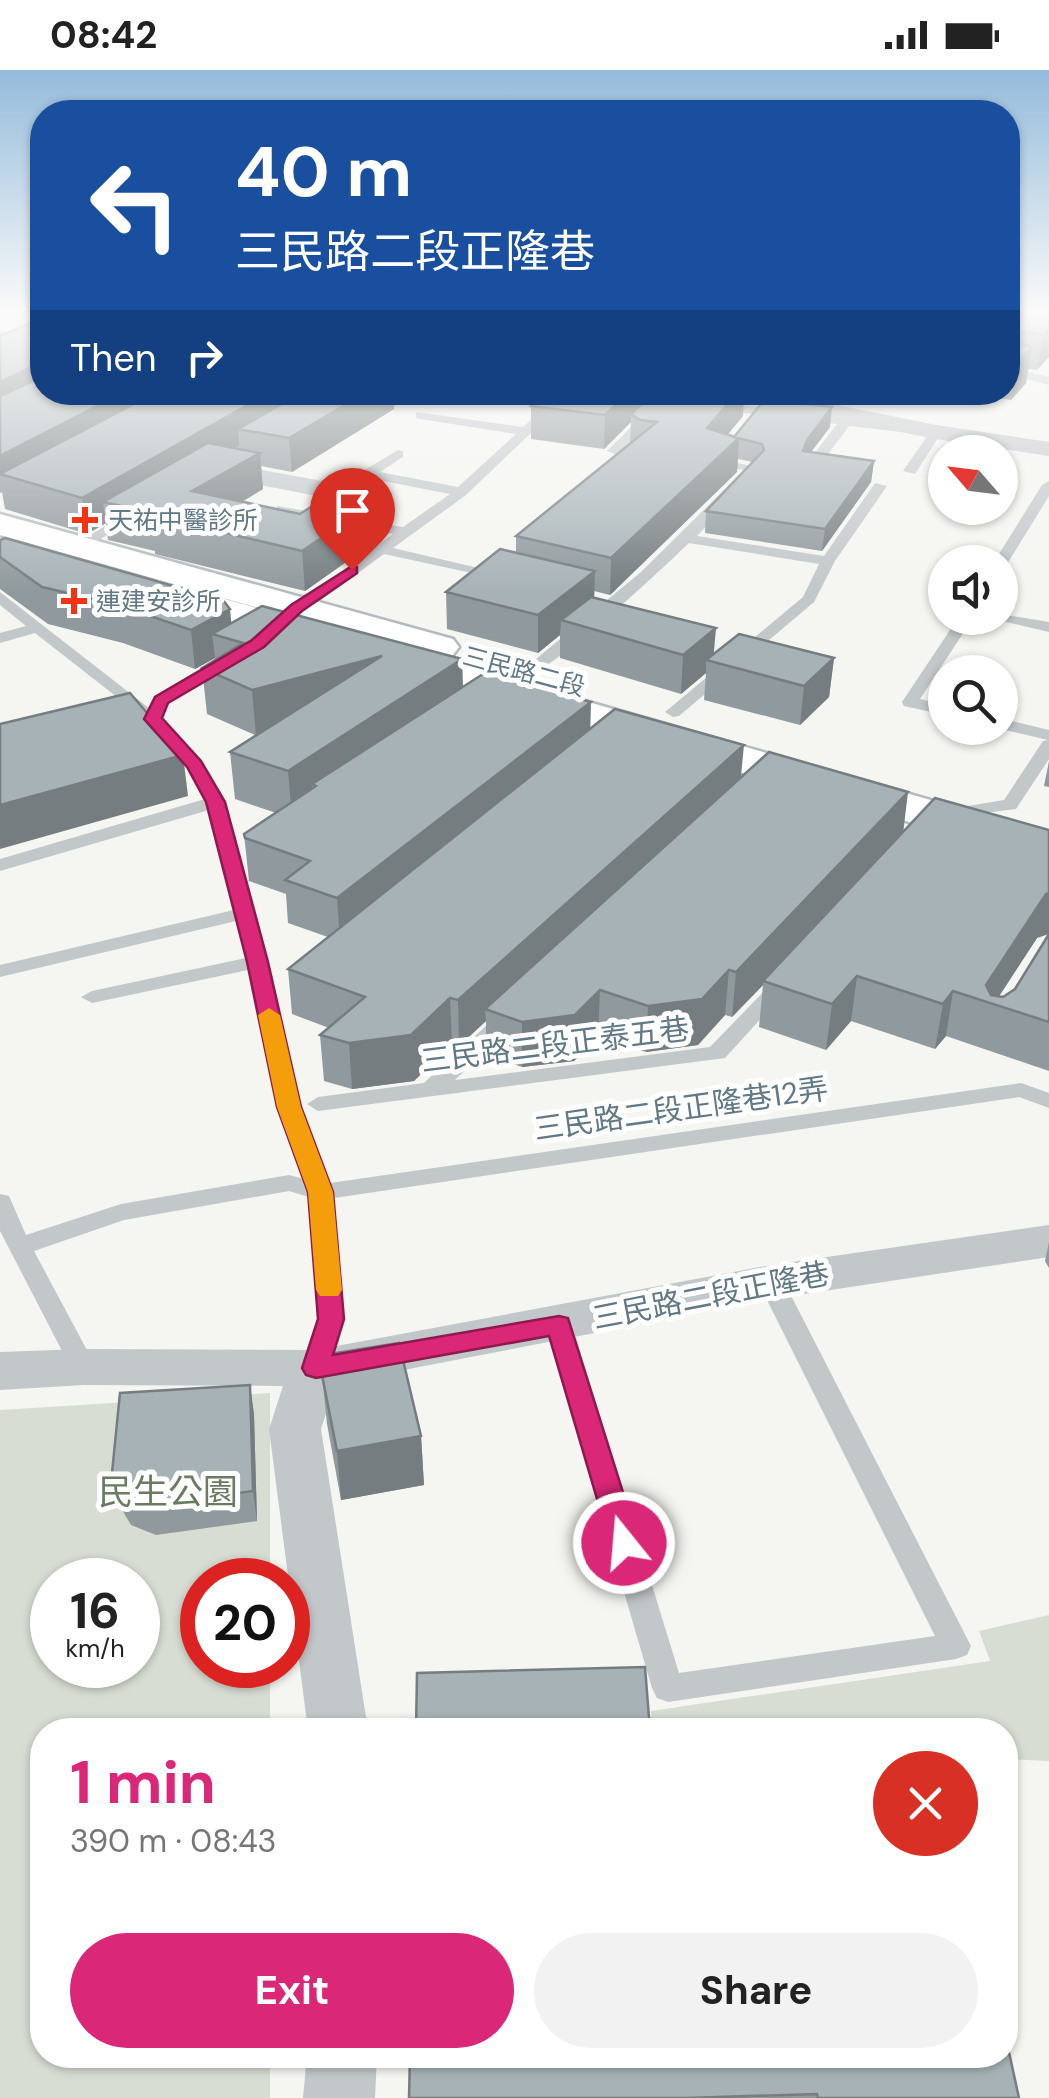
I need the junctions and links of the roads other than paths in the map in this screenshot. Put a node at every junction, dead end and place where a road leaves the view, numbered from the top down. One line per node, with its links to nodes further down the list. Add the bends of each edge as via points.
1 (555, 405): 9 (lane)
2 (660, 405): 17 (lane, via 614,451 630,455)
3 (709, 405): 5 (lane)
4 (801, 405): 10 (street)
5 (758, 412): 7 (lane); 8 (lane)
6 (420, 415): 9 (lane)
7 (845, 422): 10 (lane); 14 (lane)
8 (748, 424)
9 (527, 432): 21 (lane)
10 (936, 432): 11 (street); 16 (lane)
11 (1049, 449)
12 (398, 454): 21 (lane, via 368,474)
13 (721, 456): 26 (lane, via 753,468)
14 (815, 462)
15 (214, 469): 20 (street)
16 (910, 471)
17 (601, 479)
18 (1049, 484): 27 (lane)
19 (880, 486): 31 (lane)
20 (322, 489)
21 (461, 492): 25 (lane)
22 (146, 508): 29 (lane)
23 (282, 509): 25 (lane)
24 (0, 524): 29 (street, 三民路二段)
25 (404, 532): 30 (lane)
26 (684, 538): 31 (lane); 37 (lane)
27 (1012, 545)
28 (0, 547): 41 (street, 三民路二段)
29 (78, 547): 41 (street, 三民路二段)
30 (384, 550): 33 (lane); 41 (lane)
31 (828, 561): 46 (lane, via 809,600)
32 (501, 562): 33 (lane)
33 (487, 574): 34 (lane)
34 (523, 583)
35 (0, 597): 39 (lane)
36 (596, 600): 37 (lane)
37 (614, 604): 44 (lane)
38 (1018, 622): 40 (lane)
39 (38, 627): 42 (lane); 47 (lane)
40 (1049, 627)
41 (269, 632): 44 (street, 三民路二段); 47 (lane, via 161,700)
42 (0, 638)
43 (928, 675): 45 (lane, via 910,702)
44 (501, 689): 46 (street, 三民路二段); 53 (street, 三民路二段, via 615,735)
45 (928, 706)
46 (673, 712): 52 (street, 三民路二段)
47 (143, 722): 51 (lane, via 194,765)
48 (1018, 727): 49 (lane)
49 (1049, 735)
50 (1049, 745): 52 (lane)
51 (216, 802): 55 (lane); 56 (lane)
52 (1029, 811): 53 (lane)
53 (925, 827): 54 (street, 三民路二段)
54 (1049, 849)
55 (0, 865)
56 (245, 913): 57 (lane); 59 (lane)
57 (257, 962): 60 (lane); 65 (lane, via 276,1008 289,1107)
58 (796, 968): 62 (lane, 三民路二段正泰五巷, via 718,1054)
59 (0, 971)
60 (92, 997)
61 (528, 998): 62 (lane)
62 (428, 1092): 64 (lane, 三民路二段正泰五巷)
63 (1049, 1101): 65 (lane, 三民路二段正隆巷12弄, via 1022,1090)
64 (318, 1104)
65 (320, 1192): 68 (lane, 三民路二段正隆巷12弄, via 289,1183 120,1212); 72 (lane, via 331,1319)
66 (0, 1202): 68 (lane)
67 (1049, 1241): 69 (street, 三民路二段正隆巷)
68 (19, 1246): 71 (lane)
69 (771, 1282): 70 (street, 三民路二段正隆巷); 70 (lane, via 956,1646 668,1688)
70 (559, 1325): 72 (street, 三民路二段正隆巷)
71 (83, 1367): 72 (street, 三民路二段正隆巷); 73 (street, 三民路二段正隆巷)
72 (316, 1368): 74 (street, via 295,1429)
73 (0, 1371)
74 (336, 1718)
75 (341, 2068): 76 (street)
76 (340, 2098)

